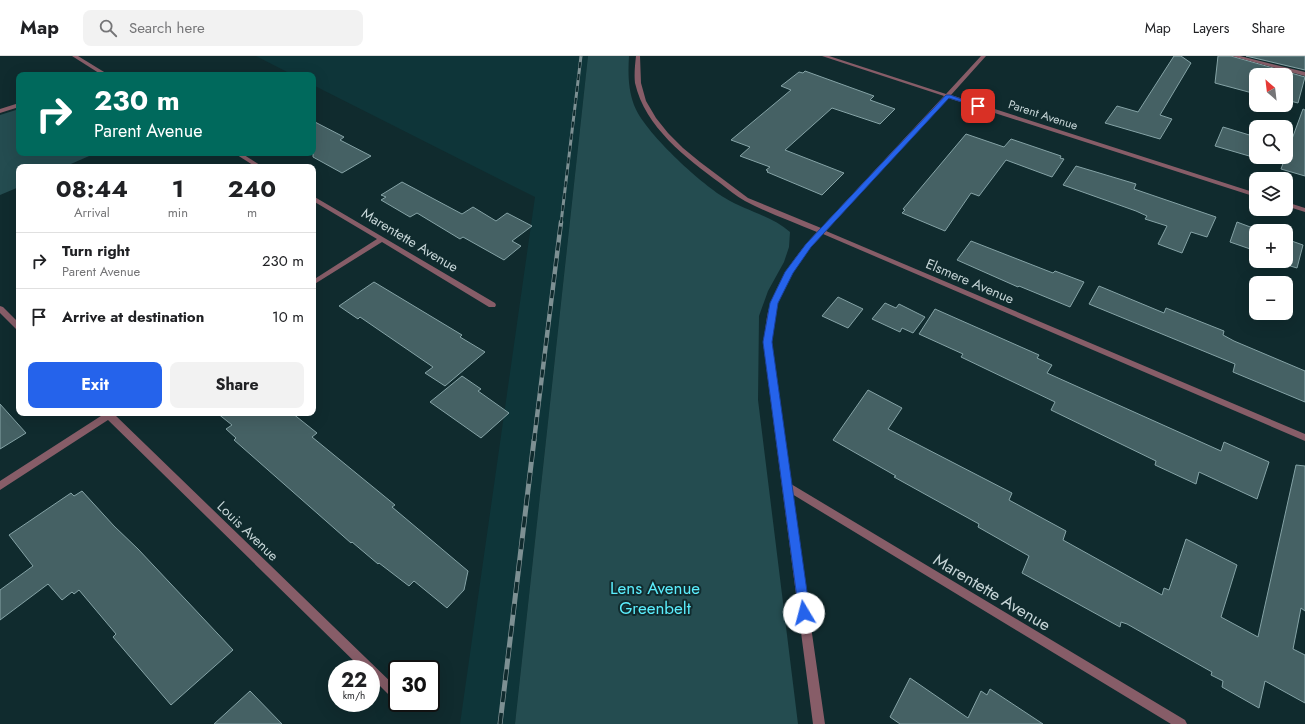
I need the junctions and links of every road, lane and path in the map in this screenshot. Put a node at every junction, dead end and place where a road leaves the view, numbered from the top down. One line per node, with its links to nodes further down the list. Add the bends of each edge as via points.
1 (74, 56): 6 (street)
2 (638, 56): 17 (street, Elsmere Avenue, via 638,84 648,113 682,151 746,199)
3 (824, 56): 8 (street, Parent Avenue)
4 (984, 56): 8 (street)
5 (1234, 56): 7 (street)
6 (101, 72)
7 (1305, 74)
8 (948, 96): 13 (street, Parent Avenue); 17 (street)
9 (16, 106): 10 (street)
10 (0, 111)
11 (242, 156): 12 (street)
12 (255, 164)
13 (1249, 193)
14 (316, 200): 18 (street, Marentette Avenue)
15 (1293, 206): 16 (street)
16 (1305, 210)
17 (821, 232): 25 (street, Elsmere Avenue); 27 (street, via 789,272 774,303 767,342)
18 (382, 239): 19 (street); 20 (street, Marentette Avenue)
19 (316, 281)
20 (492, 305)
21 (0, 309): 22 (street)
22 (16, 325)
23 (106, 416): 26 (street)
24 (111, 416): 28 (street, Louis Avenue)
25 (1305, 438)
26 (0, 486)
27 (787, 486): 31 (street); 32 (street, Marentette Avenue)
28 (360, 660)
29 (380, 679): 30 (street, Louis Avenue)
30 (388, 687)
31 (819, 724)
32 (1181, 724)

